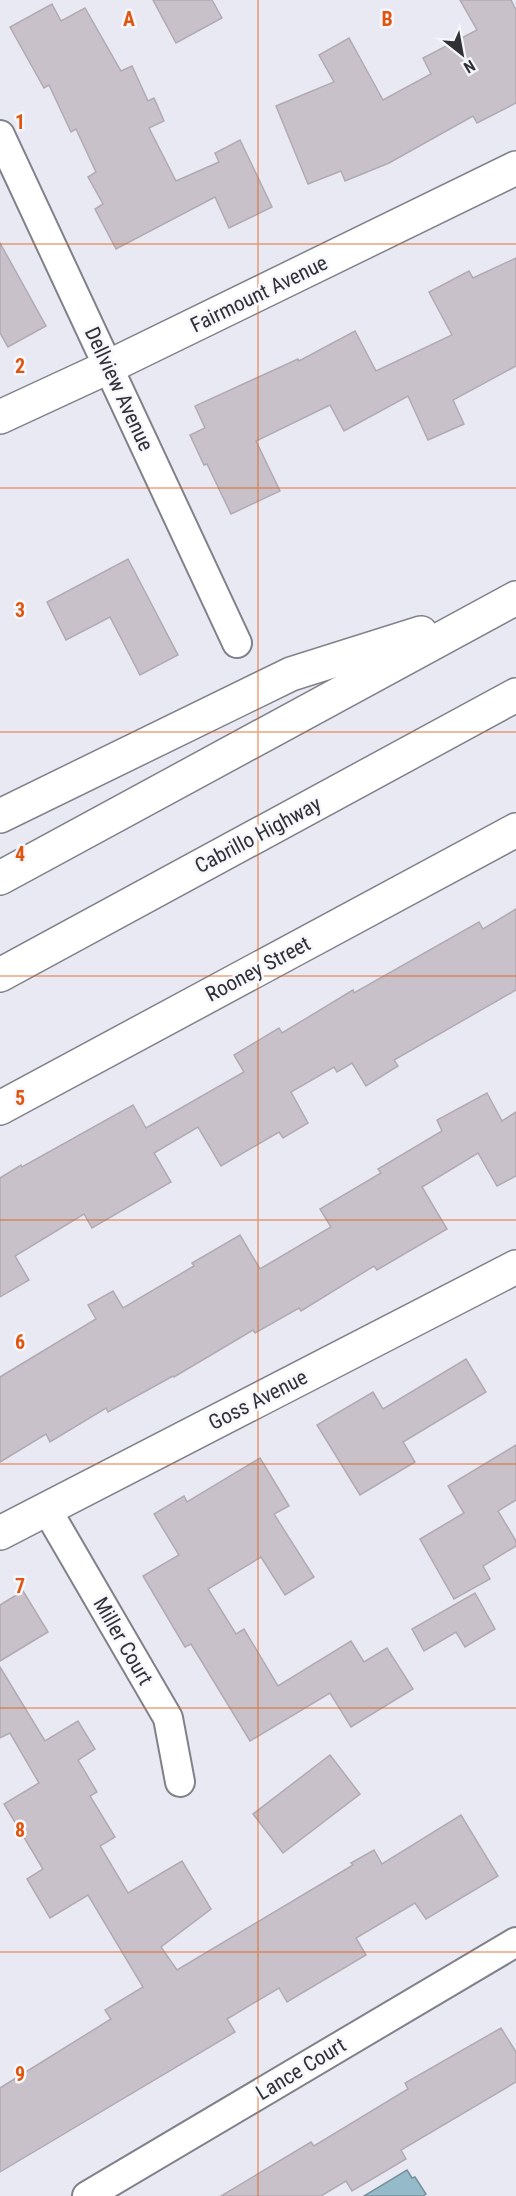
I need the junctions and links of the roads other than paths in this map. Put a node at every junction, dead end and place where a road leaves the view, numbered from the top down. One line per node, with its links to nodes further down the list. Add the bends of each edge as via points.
1 (0, 135): 3 (street, Dellview Avenue)
2 (516, 168): 3 (main road, Fairmount Avenue)
3 (108, 367): 4 (main road, Fairmount Avenue); 6 (street, Dellview Avenue)
4 (0, 417)
5 (506, 604): 8 (main road, via 291,674); 10 (main road)
6 (237, 643)
7 (516, 695): 11 (main road, Cabrillo Highway)
8 (0, 816)
9 (516, 830): 12 (main road, Rooney Street)
10 (0, 878)
11 (0, 975)
12 (0, 1108)
13 (516, 1266): 14 (main road, Goss Avenue)
14 (46, 1508): 15 (main road, Goss Avenue); 16 (street, Miller Court, via 168,1718)
15 (0, 1533)
16 (180, 1782)
17 (516, 1942): 18 (street, Lance Court)
18 (87, 2196)

